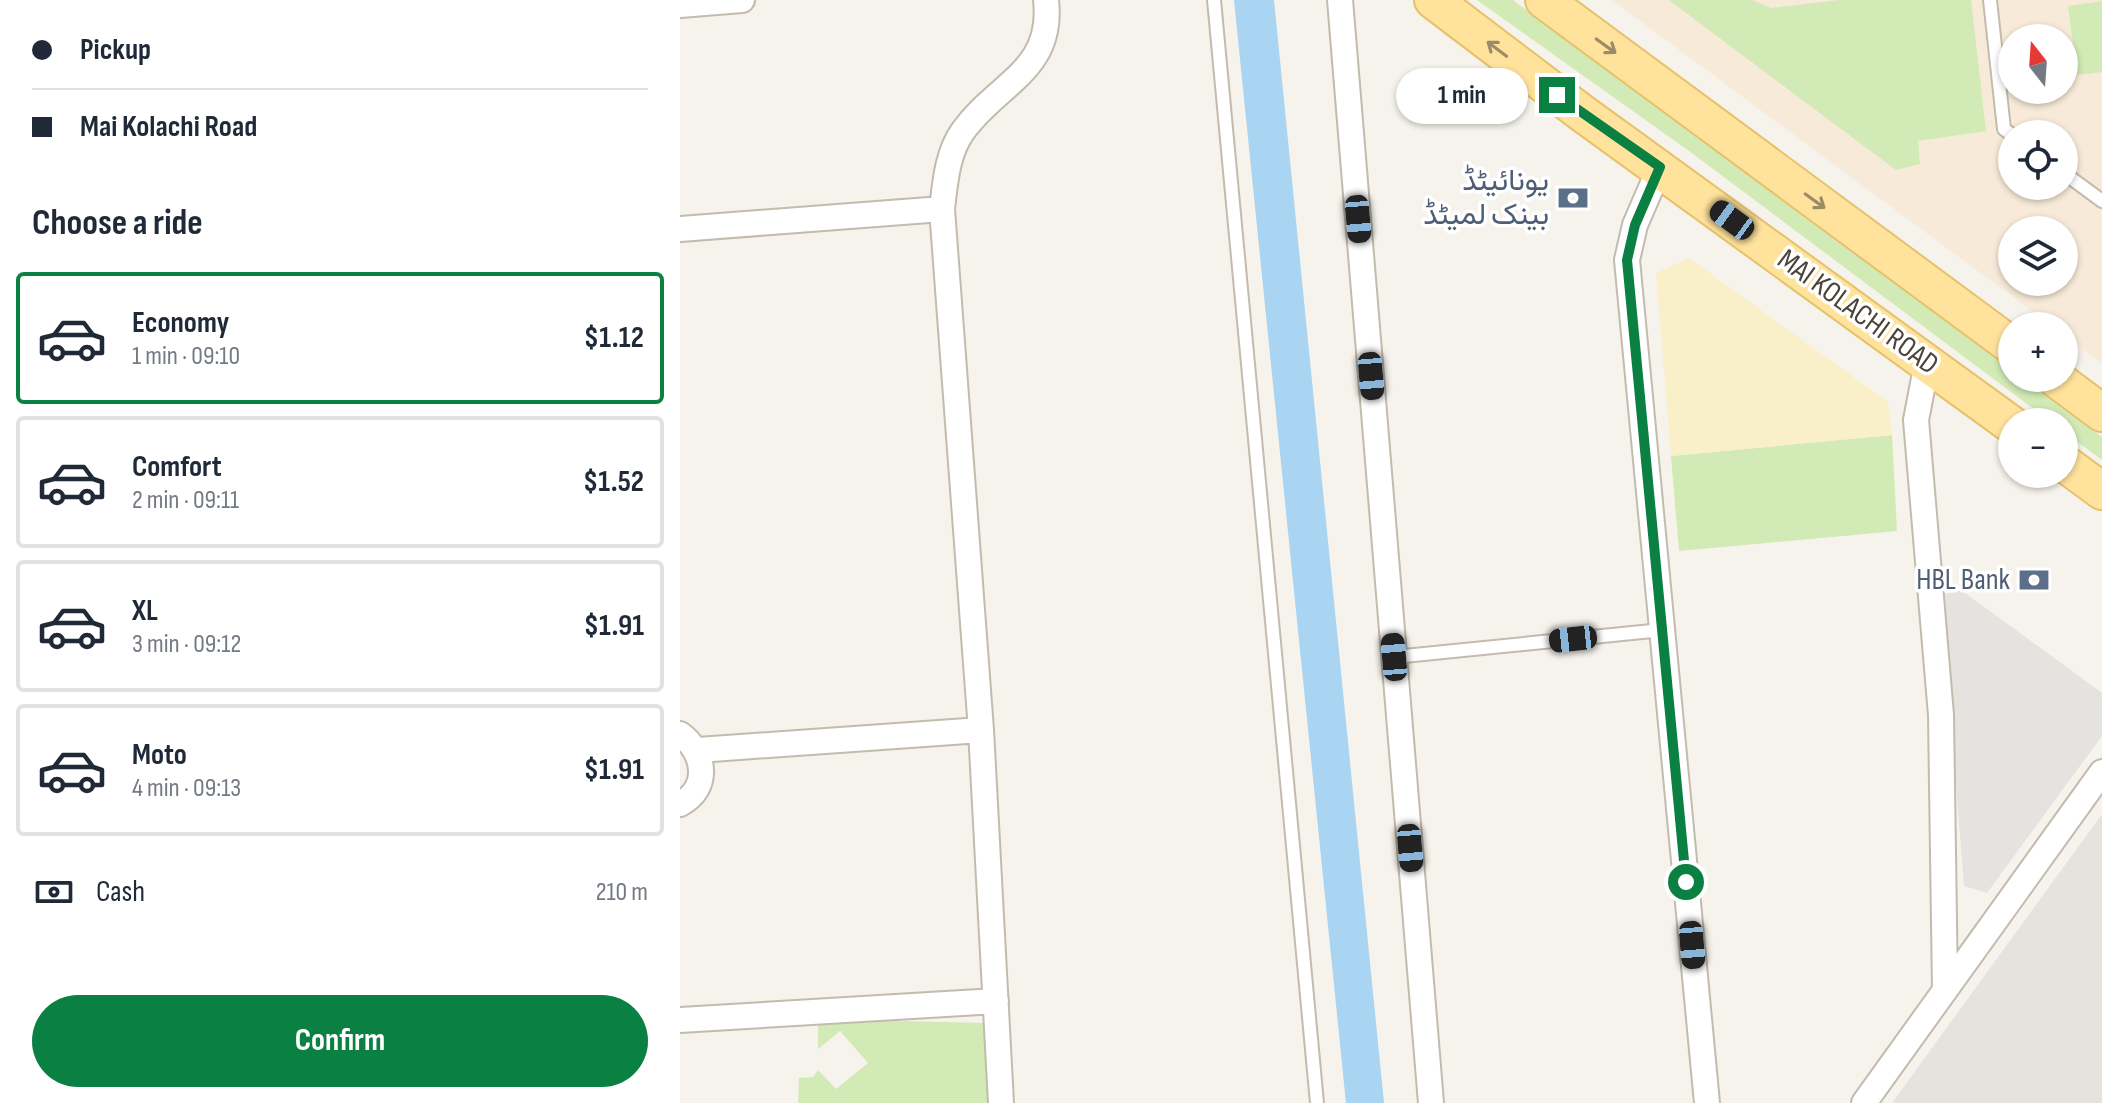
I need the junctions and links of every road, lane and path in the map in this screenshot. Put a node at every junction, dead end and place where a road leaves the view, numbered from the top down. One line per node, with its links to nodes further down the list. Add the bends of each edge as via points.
1 (742, 0): 8 (street)
2 (1046, 0): 13 (street, via 1049,25 1035,57 962,132 947,170)
3 (1214, 0): 32 (lane)
4 (1340, 0): 23 (street)
5 (1433, 0): 10 (main road, MAI KOLACHI ROAD, one-way to 5)
6 (1544, 0): 15 (main road, one-way to 15)
7 (1990, 0): 9 (lane)
8 (680, 5)
9 (2003, 120)
10 (1660, 167): 16 (main road, MAI KOLACHI ROAD); 22 (street, via 1635,225 1627,260)
11 (2078, 183): 12 (lane)
12 (2102, 201)
13 (942, 209): 14 (street); 24 (street)
14 (680, 229)
15 (1998, 336)
16 (1927, 363): 19 (main road, MAI KOLACHI ROAD); 28 (street, via 1916,420 1941,715)
17 (2074, 392): 18 (main road)
18 (2102, 413)
19 (1998, 415)
20 (2078, 473): 21 (main road)
21 (2102, 491)
22 (1662, 630): 23 (lane); 34 (street)
23 (1394, 657): 33 (street)
24 (981, 730): 25 (street); 29 (street)
25 (689, 742): 27 (street, via 702,769 698,788)
26 (2102, 772): 28 (street)
27 (680, 804)
28 (1945, 990): 35 (street)
29 (996, 1001): 30 (street); 31 (street)
30 (680, 1020)
31 (1001, 1103)
32 (1317, 1103)
33 (1431, 1103)
34 (1707, 1103)
35 (1864, 1103)

